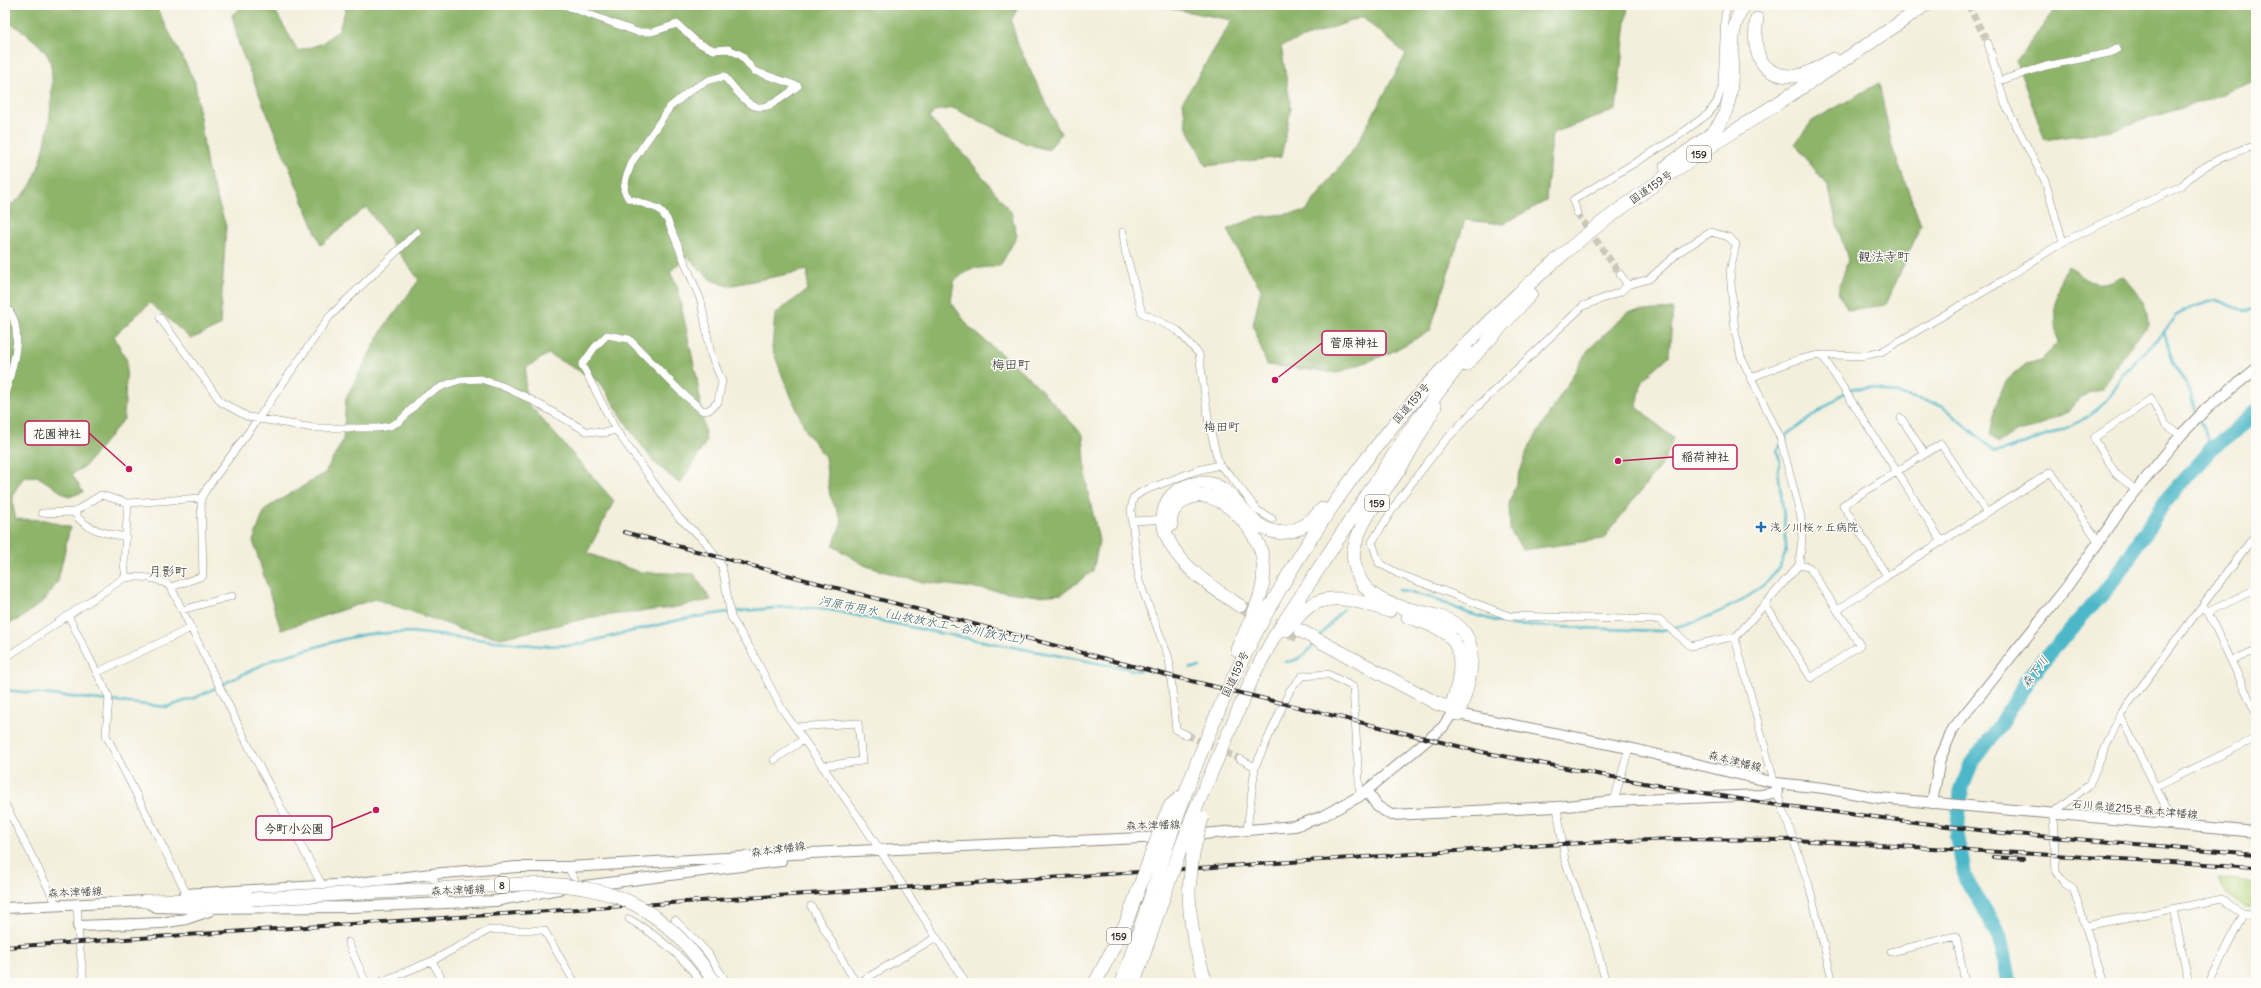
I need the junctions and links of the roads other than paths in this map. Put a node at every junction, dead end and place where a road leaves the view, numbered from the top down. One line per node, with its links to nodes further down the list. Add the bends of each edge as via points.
1 (564, 5): 29 (street, via 637,32 652,32 677,24 698,44 714,50 728,49 741,55 754,71 798,86 774,103 757,107 745,101 724,76 709,80 692,89 670,107 632,162 624,190 628,198 659,209 667,218 701,301 711,355 722,381 718,402 709,410 703,411 629,339 607,335 582,366)
2 (1728, 5): 12 (street, via 1724,14 1722,87 1717,102 1698,122 1573,200)
3 (1746, 5): 13 (highway, via 1735,29 1731,96 1724,116 1714,131 1600,219)
4 (1918, 5): 7 (highway, via 1879,32 1821,66 1797,76 1767,68 1756,54)
5 (1926, 5): 13 (highway, 国道159号 / 159, via 1811,84 1695,157)
6 (1934, 5): 17 (highway, 国道159号 / 159, via 1848,65 1693,164 1622,213)
7 (1757, 18)
8 (1988, 43): 10 (street)
9 (2117, 49): 10 (street, via 2109,53 2046,66)
10 (1999, 81): 16 (street, via 2005,104 2045,181)
11 (2256, 146): 16 (street, via 2235,151 2190,177 2181,186)
12 (1577, 213)
13 (1597, 226): 22 (highway, 国道159号 / 159, via 1555,260)
14 (417, 232): 28 (street, via 330,317)
15 (1123, 232): 32 (street, via 1125,250 1142,313 1177,330 1199,354 1209,424)
16 (2063, 242): 23 (street, via 1881,352 1864,357)
17 (1549, 273): 63 (highway, 国道159号 / 159, via 1483,337 1433,397 1361,502); 69 (highway, 159, via 1546,280 1503,322 1449,386 1366,519 1354,550 1354,564 1368,592 1382,601 1446,619 1461,628 1469,644 1470,665 1468,685)
18 (1620, 274): 19 (street)
19 (1628, 286): 25 (street, via 1649,279 1679,252 1711,232 1736,244 1730,271 1735,331); 64 (street, via 1620,292 1583,306 1476,408 1442,444 1400,498 1372,542 1379,563 1398,574 1509,616 1660,620 1691,646)
20 (5, 306): 26 (street, via 14,319 16,356)
21 (160, 318): 28 (street, via 221,402 248,418)
22 (1486, 323): 40 (highway, 159, via 1479,325 1416,389 1335,494 1314,519 1303,527 1286,533 1274,532 1260,525 1222,489 1204,483 1187,485 1174,493 1165,508); 74 (highway, 国道159号 / 159, via 1387,431 1320,524 1249,643)
23 (1822, 355): 25 (street, via 1789,362); 33 (street)
24 (2256, 369): 30 (main road, via 2207,408)
25 (1750, 378): 49 (street, via 1783,445 1801,517)
26 (5, 394)
27 (1901, 418): 31 (street)
28 (258, 420): 29 (street, via 314,428 390,426 400,421 424,396 445,384 481,379 528,398 586,431 603,433); 35 (street)
29 (616, 430): 72 (street, via 679,518 705,541 722,566 730,611 782,709)
30 (2181, 435): 34 (main road); 34 (street, via 2166,425 2151,399 2094,438 2116,474)
31 (1925, 454): 33 (street); 39 (street, via 1940,444)
32 (1219, 465): 41 (street, via 1257,510); 42 (street, via 1142,491 1133,498 1131,510)
33 (1897, 472): 46 (street); 50 (street, via 1843,506)
34 (2136, 490): 45 (main road)
35 (201, 498): 36 (street); 52 (street, via 203,576)
36 (128, 503): 37 (street, via 100,495); 44 (street)
37 (74, 512): 38 (street); 44 (street, via 79,521 96,530)
38 (42, 513)
39 (1987, 513): 45 (street, via 2051,472); 46 (street)
40 (1166, 519): 42 (street); 55 (highway, via 1192,565); 74 (highway, 159, via 1187,498 1200,495 1218,500 1242,521 1260,550 1263,561 1263,583 1259,596 1212,712)
41 (1272, 519)
42 (1134, 521): 73 (street, via 1139,581 1169,658 1176,730)
43 (2256, 534): 57 (street)
44 (126, 537): 51 (street)
45 (2098, 541): 86 (main road, via 2066,588 1953,729 1940,759)
46 (1942, 542): 50 (street)
47 (5, 560): 48 (street)
48 (5, 564)
49 (1799, 564): 56 (street); 59 (street, via 1809,567)
50 (1887, 576): 59 (street)
51 (126, 578): 52 (street, via 144,577 165,582); 60 (street)
52 (171, 587): 58 (street)
53 (2256, 589): 57 (street)
54 (232, 596): 58 (street)
55 (1242, 604)
56 (1765, 604): 59 (street, via 1811,678 1860,645); 64 (street)
57 (2205, 609): 67 (street); 71 (street)
58 (182, 610): 61 (street)
59 (1838, 610)
60 (69, 617): 66 (street); 68 (street)
61 (191, 628): 68 (street); 100 (street)
62 (1299, 634): 69 (highway)
63 (1274, 637): 69 (highway, 159, via 1288,630 1301,613 1311,606 1324,600 1336,599 1377,607 1440,628 1450,635 1456,644 1460,658); 92 (highway, 国道159号 / 159, via 1255,672)
64 (1735, 638): 83 (street)
65 (2256, 650): 67 (street)
66 (5, 658)
67 (2232, 662): 70 (street)
68 (98, 672): 103 (street, via 109,701 106,735)
69 (1454, 712): 77 (main road, 森本津幡線); 84 (main road, 森本津幡線, via 1443,727)
70 (2256, 713)
71 (2120, 715): 82 (street); 90 (street, via 2089,785)
72 (795, 727): 76 (street); 80 (street, via 858,724 862,761)
73 (1187, 735)
74 (1206, 738): 91 (highway, 国道159号 / 159, via 1185,794)
75 (2256, 738): 82 (street)
76 (803, 740): 79 (street); 80 (street)
77 (1629, 748): 83 (main road, 森本津幡線); 85 (street)
78 (1240, 759): 81 (street)
79 (774, 760)
80 (822, 766): 96 (street)
81 (1255, 767): 84 (street, via 1290,690 1302,676 1328,674 1353,687); 94 (street)
82 (2156, 787): 93 (street)
83 (1776, 788): 85 (main road, via 1762,795); 86 (main road, 森本津幡線); 139 (street, via 1808,885)
84 (1363, 793): 88 (main road, via 1391,815); 94 (main road, 森本津幡線, via 1321,817 1295,826)
85 (1614, 801): 88 (main road)
86 (1932, 803): 89 (main road, 森本津幡線)
87 (5, 804): 107 (street)
88 (1557, 807): 138 (street, via 1565,861 1592,931)
89 (2011, 810): 90 (main road, 石川県道215号森本津幡線)
90 (2053, 813): 93 (main road, 石川県道215号森本津幡線); 117 (street, via 2056,872 2065,884 2073,888)
91 (1171, 817): 102 (highway, 国道159号 / 159, bridge); 134 (highway, 159, bridge, via 1126,923)
92 (1197, 818): 102 (highway, 国道159号 / 159, bridge); 137 (highway, 159, bridge, via 1189,889 1189,917 1194,945)
93 (2174, 824): 95 (main road, 石川県道215号森本津幡線)
94 (1246, 830): 96 (main road, 森本津幡線, via 1157,837)
95 (2256, 832)
96 (879, 850): 97 (main road, 森本津幡線); 119 (street)
97 (818, 854): 98 (main road, 森本津幡線); 101 (main road, 森本津幡線)
98 (568, 867): 99 (main road, 森本津幡線, via 517,867); 101 (street)
99 (431, 874): 100 (main road, 森本津幡線); 106 (street)
100 (322, 885): 103 (main road, 森本津幡線)
101 (578, 887): 106 (main road, 森本津幡線, via 495,901)
102 (1160, 889): 135 (highway, 国道159号 / 159); 136 (highway, 国道159号 / 159)
103 (186, 894): 104 (main road, 森本津幡線, via 154,896)
104 (145, 901): 105 (main road, 森本津幡線); 110 (main road, 森本津幡線, via 156,907); 130 (highway, 8, bridge, via 252,899 559,883 615,895 633,903 662,922 689,947)
105 (77, 903): 107 (main road, 森本津幡線); 116 (street)
106 (445, 903): 110 (main road, 森本津幡線)
107 (57, 904): 109 (main road, 森本津幡線)
108 (811, 906): 132 (street)
109 (5, 908)
110 (217, 908): 116 (main road, via 186,919 162,923)
111 (2173, 909): 112 (street, via 2222,899); 117 (street); 142 (street)
112 (2244, 913): 113 (street); 143 (street)
113 (2256, 913)
114 (629, 919): 121 (street)
115 (675, 920): 118 (street)
116 (78, 926): 124 (street)
117 (2085, 926): 141 (street)
118 (686, 929): 121 (street); 131 (street, via 707,952)
119 (935, 938): 132 (street); 133 (street)
120 (348, 942): 125 (street)
121 (667, 945): 129 (street, via 690,967)
122 (1891, 952): 140 (street, via 1956,936)
123 (432, 961): 126 (street); 127 (street); 128 (street, via 489,930 544,930)
124 (84, 983)
125 (366, 983)
126 (378, 983)
127 (444, 983)
128 (575, 983)
129 (702, 983)
130 (715, 983)
131 (727, 983)
132 (857, 983)
133 (966, 983)
134 (1095, 983)
135 (1122, 983)
136 (1134, 983)
137 (1206, 983)
138 (1606, 983)
139 (1833, 983)
140 (1965, 983)
141 (2104, 983)
142 (2189, 983)
143 (2209, 983)

